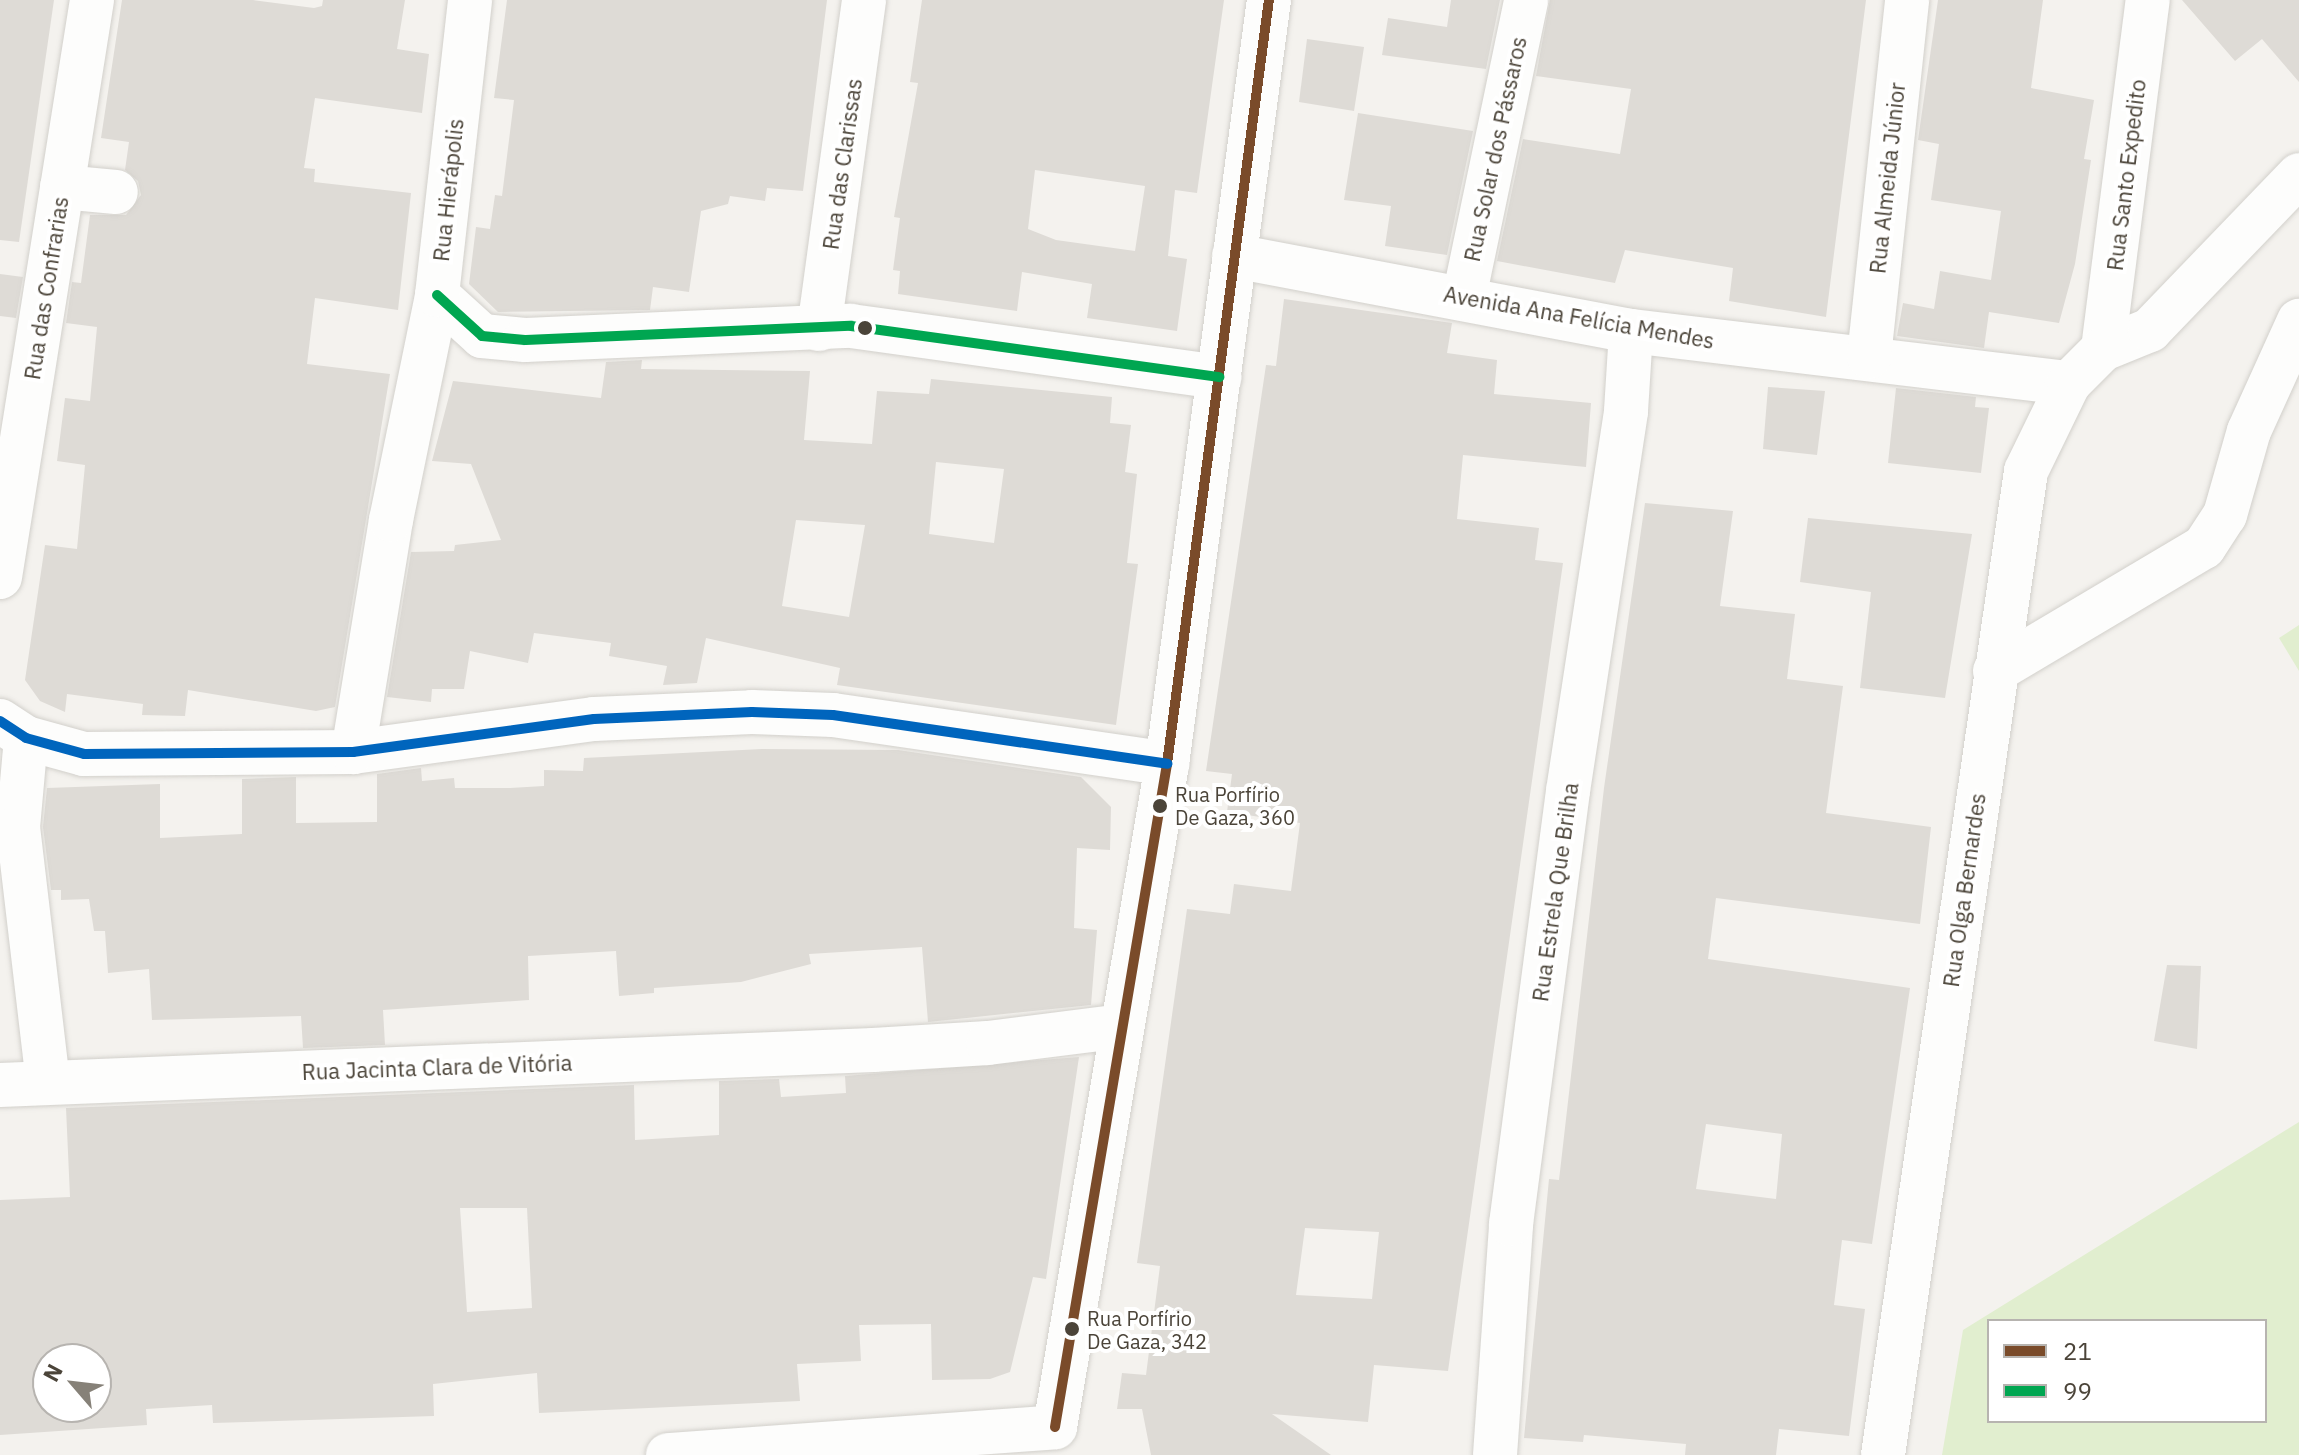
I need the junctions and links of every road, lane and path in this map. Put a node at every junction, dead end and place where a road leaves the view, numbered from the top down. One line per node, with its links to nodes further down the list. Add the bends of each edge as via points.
1 (92, 0): 9 (street, Rua das Confrarias)
2 (470, 0): 12 (street, Rua Hierápolis)
3 (864, 0): 15 (street, Rua das Clarissas)
4 (1269, 0): 11 (street)
5 (1526, 0): 13 (street, Rua Solar dos Pássaros)
6 (1907, 0): 18 (street, Rua Almeida Júnior)
7 (2148, 0): 17 (street, Rua Santo Expedito)
8 (2299, 175): 17 (street, via 2150,330)
9 (62, 187): 10 (street); 21 (street, Rua das Confrarias)
10 (116, 192)
11 (1234, 256): 13 (street, Avenida Ana Felícia Mendes); 19 (street)
12 (437, 295): 15 (street, via 482,336 525,340); 24 (street, Rua Hierápolis, via 391,520)
13 (1464, 298): 16 (street, Avenida Ana Felícia Mendes)
14 (2299, 321): 22 (street, via 2249,431 2225,515 2204,547)
15 (819, 329): 19 (street, via 851,326)
16 (1631, 331): 18 (street, Avenida Ana Felícia Mendes); 31 (street, Rua Estrela Que Brilha, via 1624,427 1568,791 1511,1224)
17 (2103, 349): 20 (street, Rua Olga Bernardes)
18 (1869, 357): 20 (street, Avenida Ana Felícia Mendes)
19 (1219, 377): 25 (street)
20 (2069, 383): 22 (street, Rua Olga Bernardes, via 2026,471)
21 (0, 577)
22 (1995, 671): 32 (street, Rua Olga Bernardes)
23 (13, 729): 24 (street, via 84,754); 27 (street, via 18,827)
24 (353, 752): 25 (street, via 594,719 752,712 833,715)
25 (1167, 764): 26 (street)
26 (1122, 1026): 27 (street, Rua Jacinta Clara de Vitória, via 988,1043 873,1050); 29 (street)
27 (48, 1082): 28 (street, Rua Jacinta Clara de Vitória)
28 (0, 1085)
29 (1065, 1441): 30 (street)
30 (685, 1455)
31 (1495, 1455)
32 (1883, 1455)

